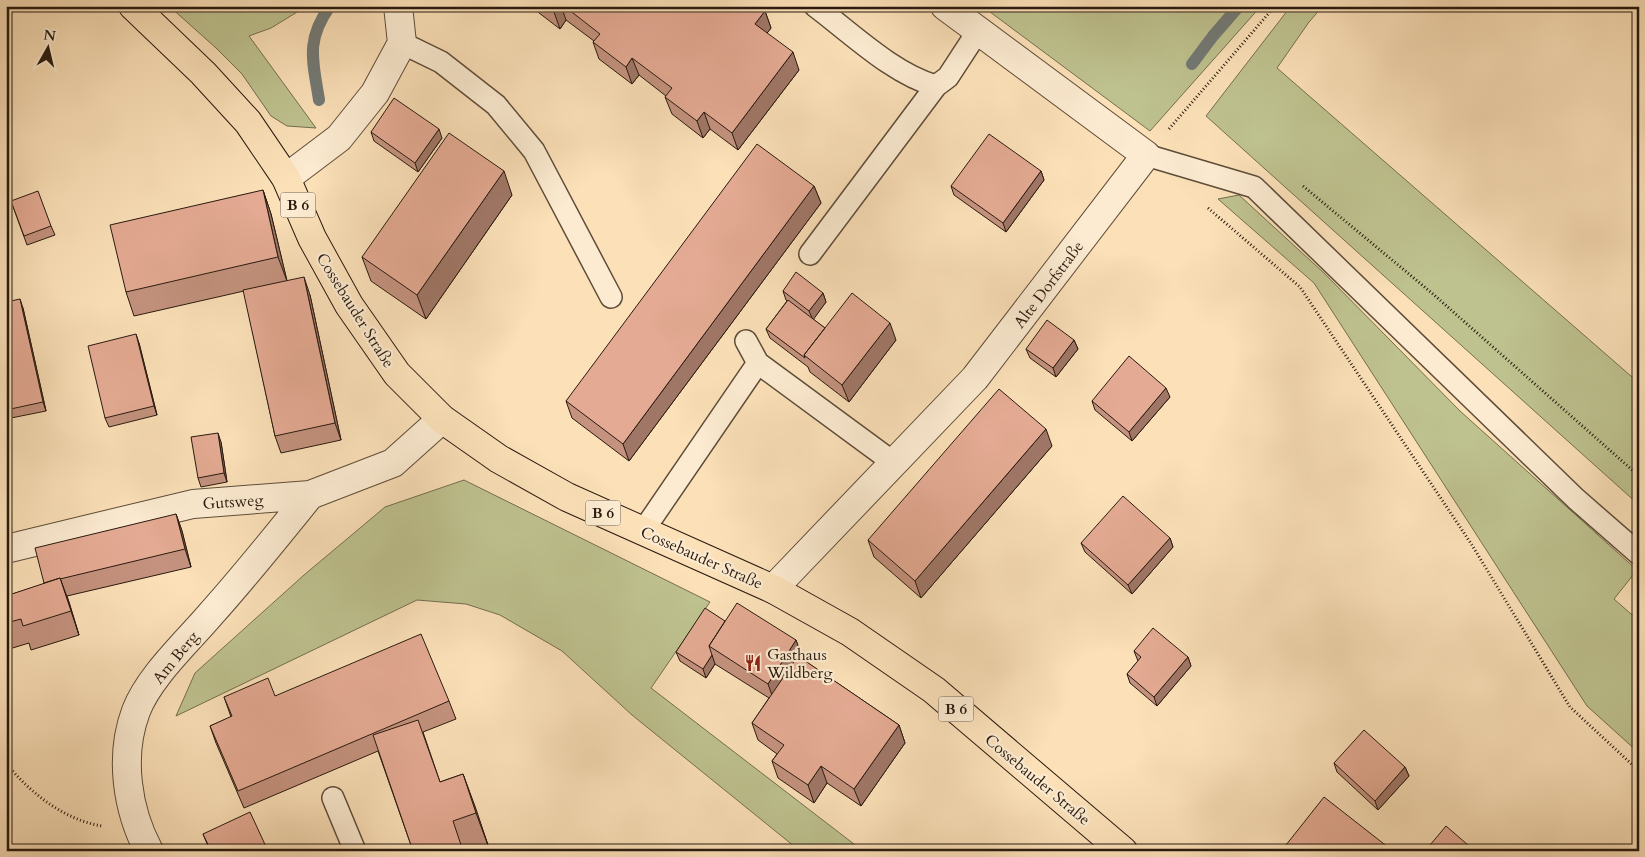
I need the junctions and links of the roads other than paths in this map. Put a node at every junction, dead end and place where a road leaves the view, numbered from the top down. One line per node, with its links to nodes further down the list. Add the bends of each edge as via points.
1 (133, 6): 9 (main road, Cossebauder Straße / B 6, via 204,72 248,122)
2 (398, 6): 6 (street)
3 (815, 6): 7 (lane, via 895,66 921,82)
4 (945, 6): 5 (street)
5 (978, 31): 7 (lane, via 948,78); 8 (street)
6 (402, 43): 9 (street, via 376,93 338,138); 11 (lane, via 440,62 496,105 534,151)
7 (936, 86): 10 (lane)
8 (1146, 156): 15 (street, Alte Dorfstraße, via 975,378); 19 (lane, via 1254,187 1576,499)
9 (286, 178): 14 (main road, Cossebauder Straße / B 6, via 312,238 349,305 397,374)
10 (810, 254)
11 (611, 297)
12 (746, 341): 13 (lane)
13 (758, 363): 15 (lane); 17 (lane)
14 (442, 419): 16 (street, Gutsweg, via 393,463); 17 (main road, Cossebauder Straße / B 6, via 499,459 567,497)
15 (894, 463): 20 (street, Alte Dorfstraße)
16 (310, 495): 18 (street, Gutsweg, via 193,504); 22 (street, Am Berg, via 158,675 136,710 126,772)
17 (642, 531): 20 (main road, Cossebauder Straße / B 6)
18 (6, 549)
19 (1639, 554)
20 (773, 589): 24 (main road, Cossebauder Straße / B 6, via 850,632 934,690)
21 (333, 798): 23 (lane)
22 (144, 842)
23 (355, 851)
24 (1123, 851)

